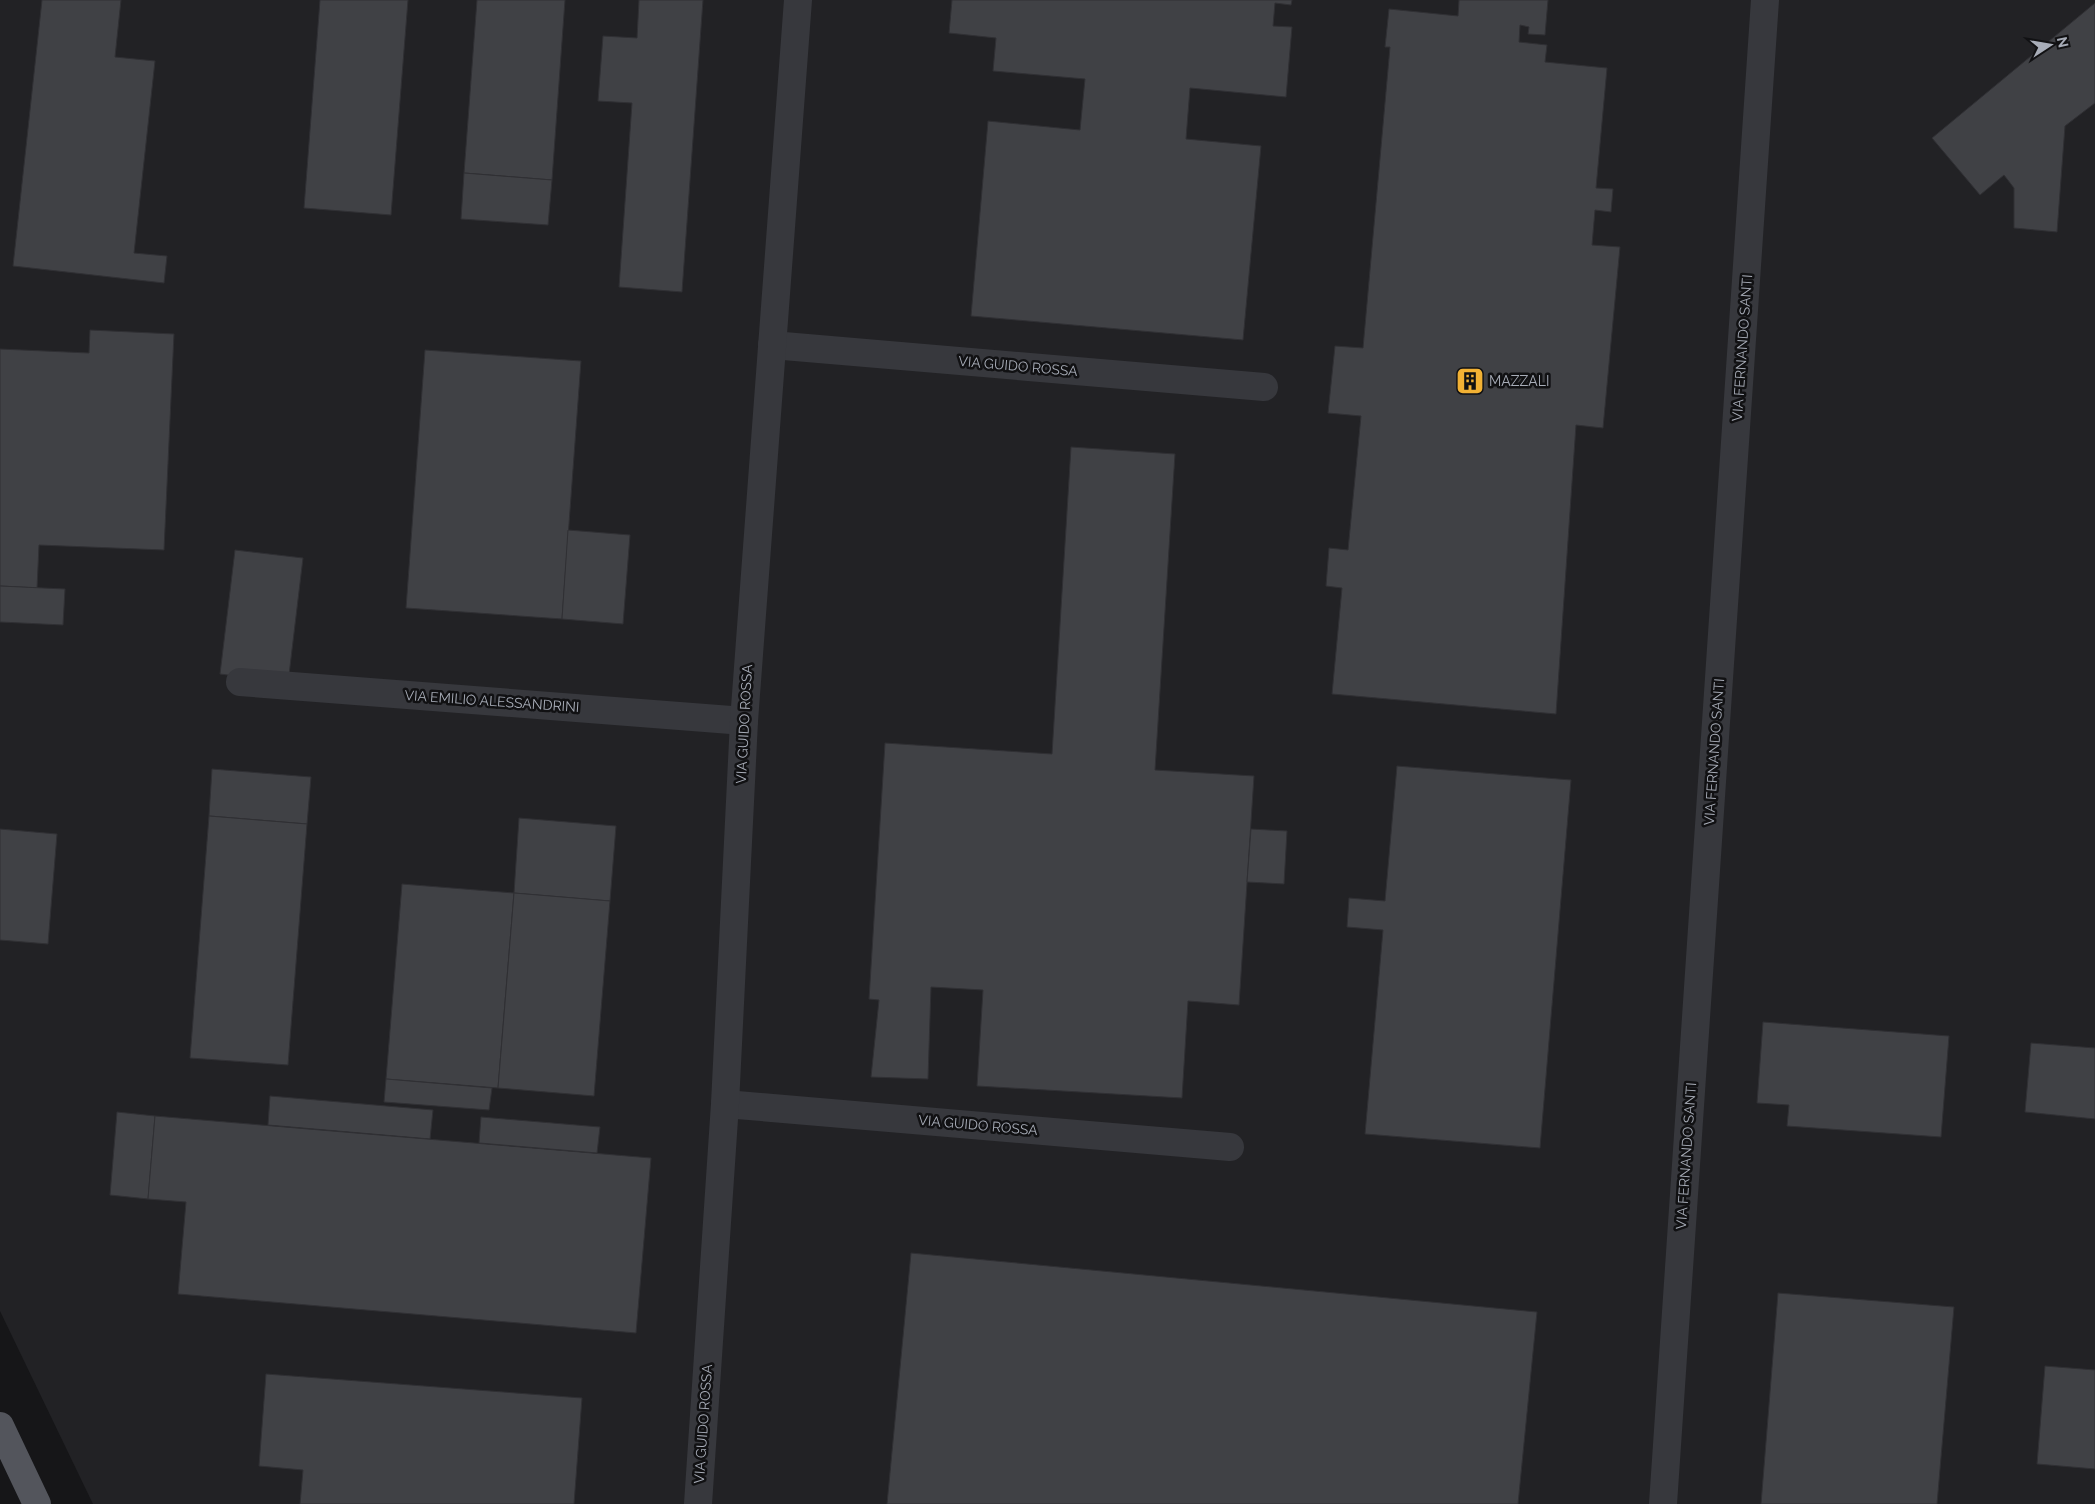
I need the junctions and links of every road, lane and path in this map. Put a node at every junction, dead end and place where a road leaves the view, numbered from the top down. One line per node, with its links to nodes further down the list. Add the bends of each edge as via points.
1 (798, 0): 3 (street, VIA GUIDO ROSSA)
2 (1765, 0): 12 (street, VIA FERNANDO SANTI)
3 (772, 345): 4 (street, VIA GUIDO ROSSA); 6 (street, VIA GUIDO ROSSA)
4 (1264, 387)
5 (240, 682): 6 (street, VIA EMILIO ALESSANDRINI)
6 (744, 721): 7 (street, VIA GUIDO ROSSA)
7 (725, 1104): 8 (street, VIA GUIDO ROSSA); 11 (street, VIA GUIDO ROSSA)
8 (1230, 1147)
9 (0, 1426): 10 (main road)
10 (37, 1504)
11 (698, 1504)
12 (1663, 1504)

